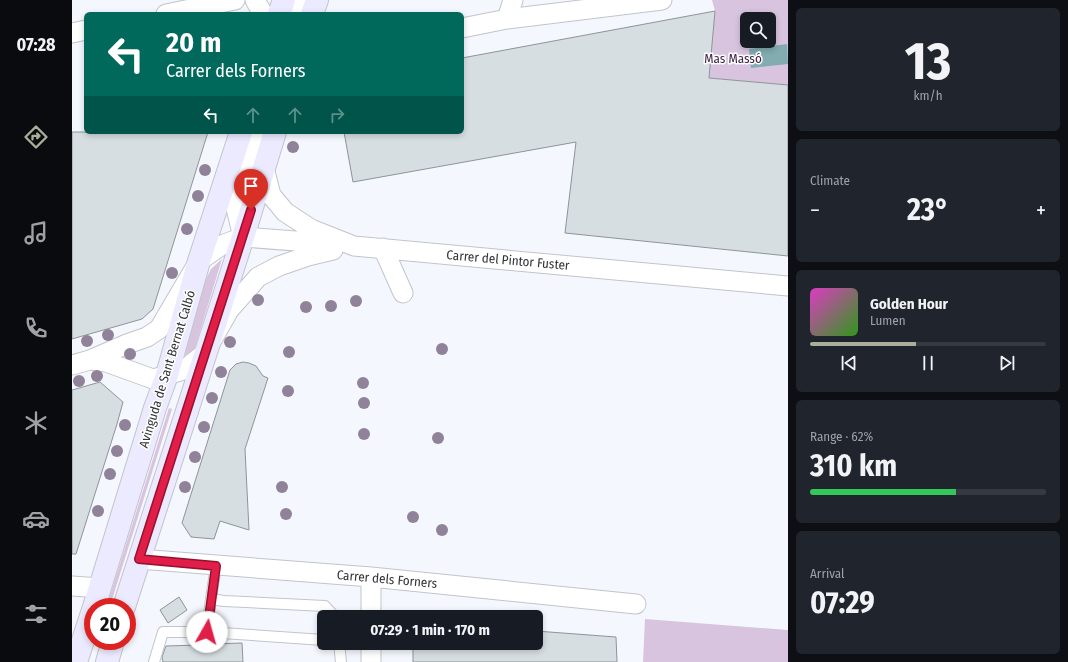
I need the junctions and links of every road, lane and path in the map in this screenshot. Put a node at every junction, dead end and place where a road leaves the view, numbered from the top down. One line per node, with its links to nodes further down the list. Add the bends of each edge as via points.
1 (235, 0): 8 (street)
2 (255, 0): 9 (street)
3 (284, 0): 10 (main road)
4 (298, 0): 11 (street)
5 (317, 0): 12 (main road)
6 (513, 0): 13 (street)
7 (662, 0): 13 (street)
8 (176, 12)
9 (262, 12)
10 (280, 12)
11 (294, 12)
12 (313, 12)
13 (507, 19): 14 (street)
14 (464, 28)
15 (84, 30): 16 (street)
16 (72, 33)
17 (240, 134): 24 (main road, Avinguda de Sant Bernat Calbó)
18 (255, 134): 21 (street, via 234,200)
19 (274, 134): 20 (main road)
20 (264, 168): 21 (main road); 22 (street, Carrer del Pintor Fuster, via 271,195 285,212 311,229)
21 (243, 237): 22 (street); 24 (street, via 222,245); 27 (main road)
22 (354, 246): 23 (street, Carrer del Pintor Fuster); 27 (street, via 308,256 258,277 230,310)
23 (383, 248): 25 (street, Carrer del Pintor Fuster); 26 (street)
24 (199, 261): 28 (street, via 159,329 147,337); 30 (main road, Avinguda de Sant Bernat Calbó)
25 (788, 286)
26 (403, 293)
27 (204, 354): 30 (street, via 184,370); 31 (main road)
28 (90, 360): 29 (street); 30 (street)
29 (72, 365)
30 (160, 377): 36 (main road, Avinguda de Sant Bernat Calbó, via 155,408)
31 (139, 559): 32 (street, Carrer dels Forners); 37 (main road)
32 (216, 566): 33 (street, Carrer dels Forners); 38 (lane)
33 (371, 577): 39 (street, Carrer dels Forners); 41 (street)
34 (72, 586): 35 (street)
35 (90, 598)
36 (97, 598)
37 (127, 598)
38 (211, 599): 40 (lane, via 325,606); 42 (lane)
39 (636, 604)
40 (329, 610)
41 (371, 610)
42 (207, 632): 44 (lane); 45 (lane); 51 (lane, via 163,632)
43 (84, 638): 49 (main road, Avinguda de Sant Bernat Calbó)
44 (317, 640)
45 (205, 644)
46 (110, 650): 50 (main road)
47 (340, 650): 52 (lane)
48 (371, 650): 53 (street)
49 (76, 662)
50 (107, 662)
51 (154, 662)
52 (341, 662)
53 (372, 662)

